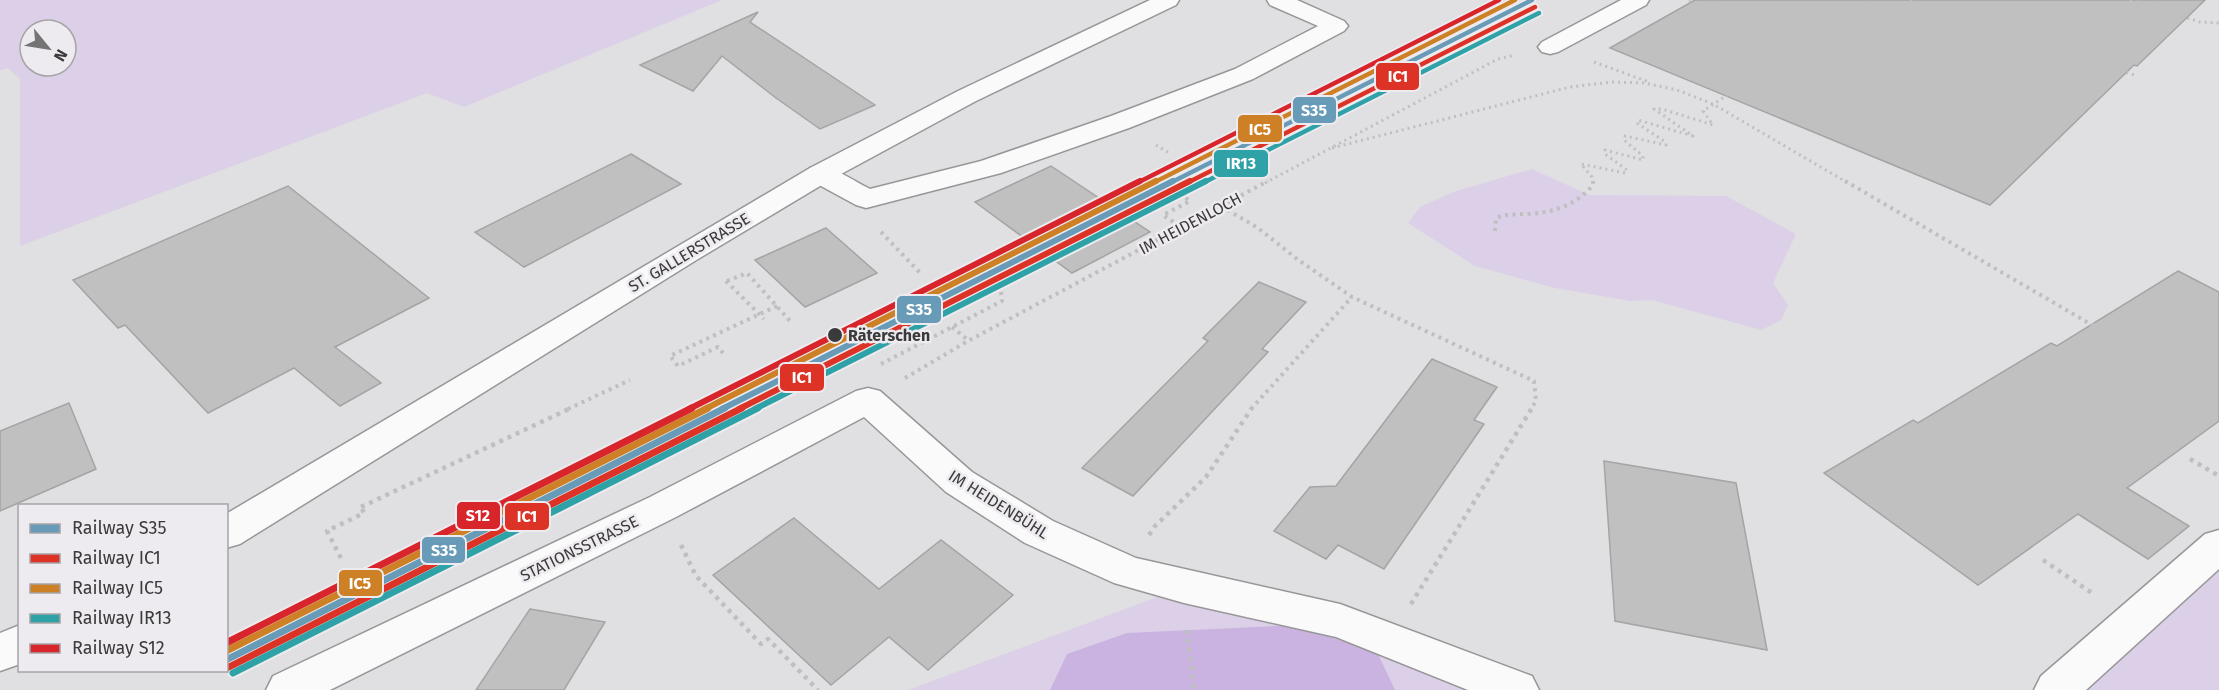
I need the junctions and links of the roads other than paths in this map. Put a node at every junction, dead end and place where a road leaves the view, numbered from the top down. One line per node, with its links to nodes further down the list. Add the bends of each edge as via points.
1 (1168, 0): 5 (street, ST. GALLERSTRASSE, via 967,96)
2 (1278, 0): 5 (street, via 1336,26 1244,74 991,167 866,199)
3 (1638, 0): 4 (street)
4 (1550, 47)
5 (820, 174): 7 (street, ST. GALLERSTRASSE)
6 (870, 384): 11 (street, STATIONSSTRASSE, via 663,507); 12 (street, IM HEIDENBÜHL, via 908,438 959,482 1039,532 1128,572 1340,621)
7 (228, 532)
8 (2219, 545): 13 (street)
9 (18, 644): 10 (street)
10 (0, 652)
11 (288, 690)
12 (1517, 690)
13 (2056, 690)

